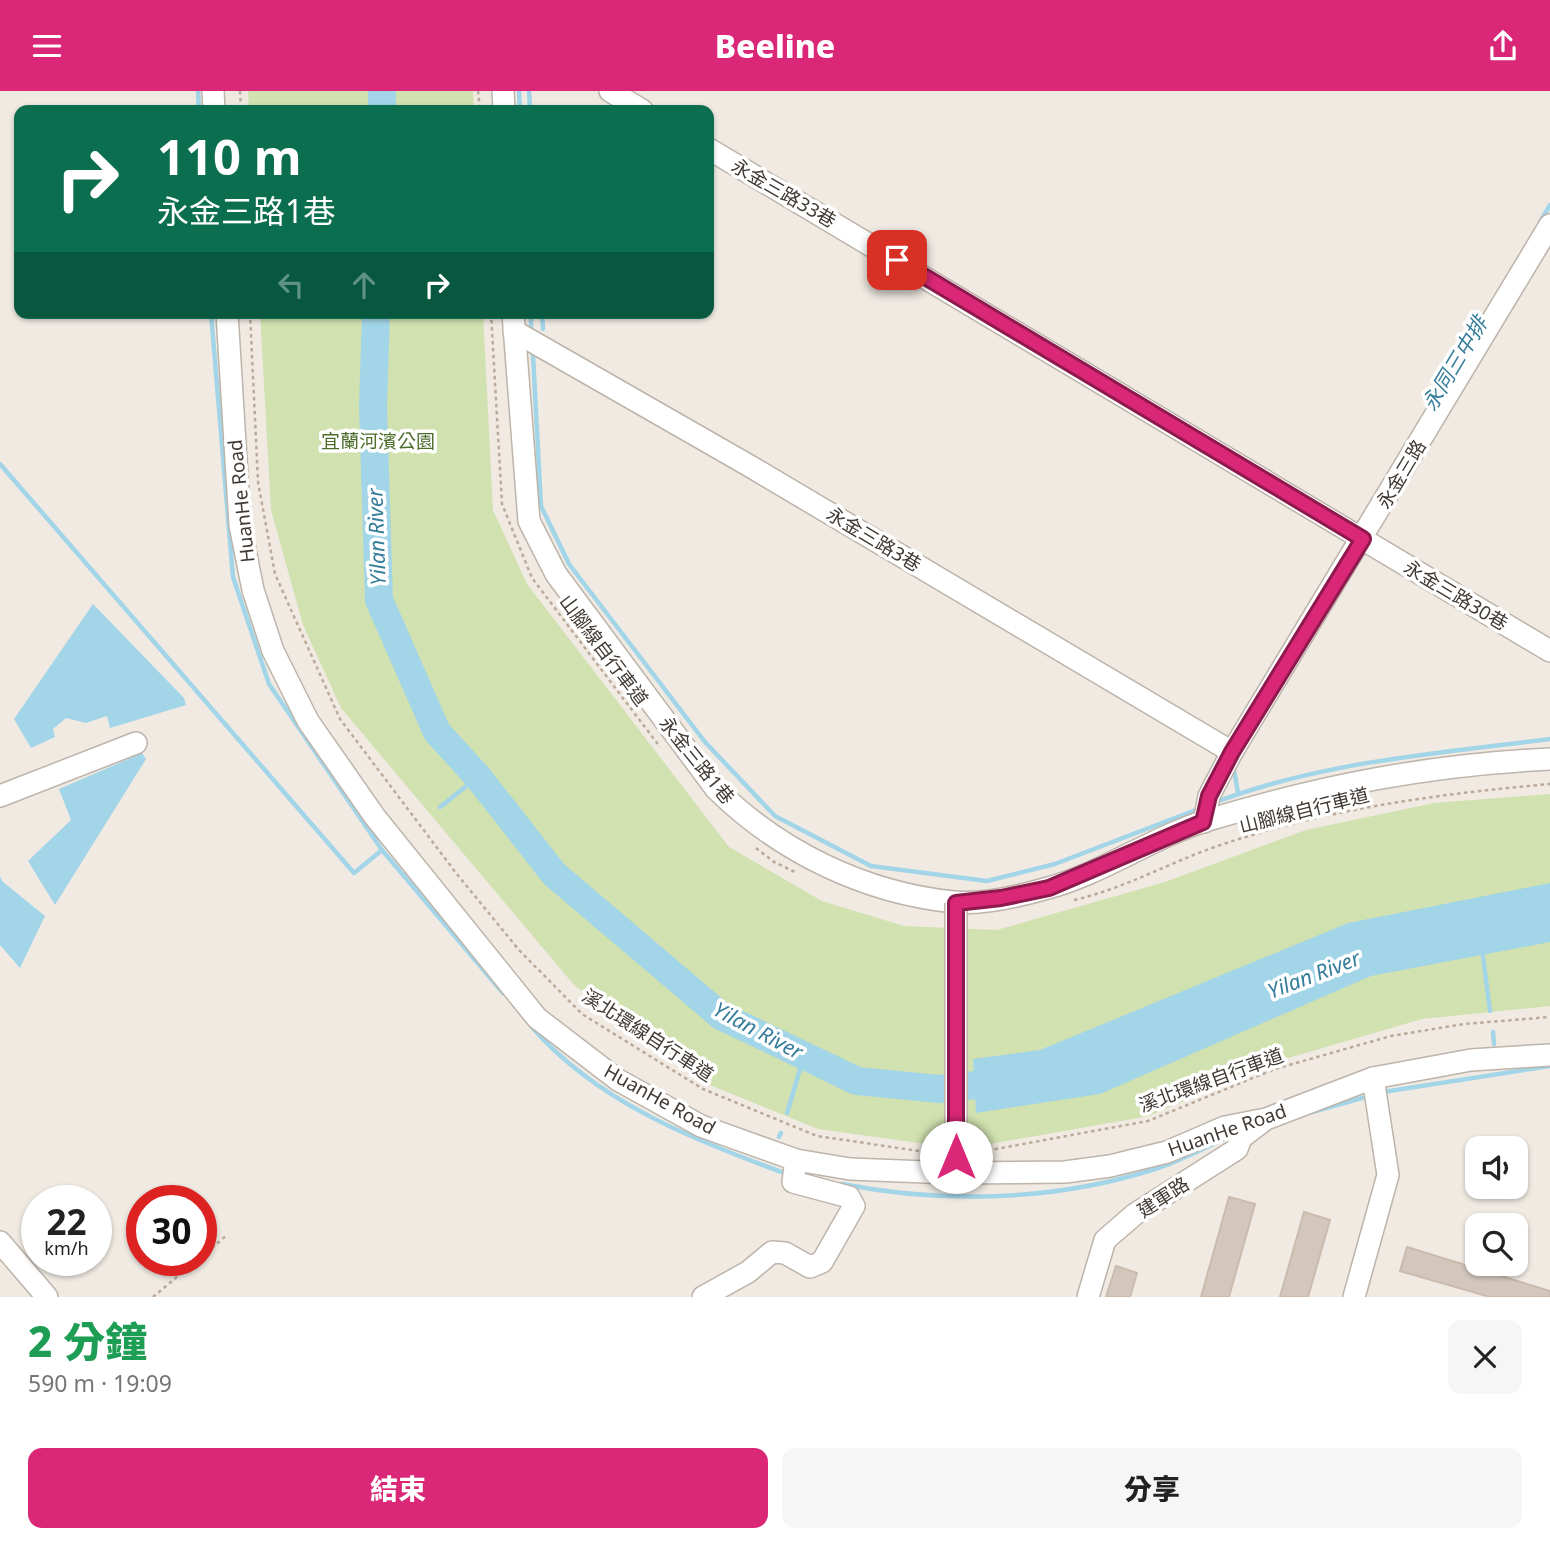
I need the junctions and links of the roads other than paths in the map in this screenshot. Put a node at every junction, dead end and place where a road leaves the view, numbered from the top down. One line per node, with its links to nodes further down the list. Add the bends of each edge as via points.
1 (610, 91): 2 (street)
2 (634, 105)
3 (714, 152): 7 (street, 永金三路33巷)
4 (1550, 225): 7 (street, 永金三路)
5 (227, 319): 18 (street, HuanHe Road, via 240,525 253,590 273,651 307,721 375,817 537,1018 618,1080 701,1126)
6 (513, 322): 10 (street, 永金三路3巷); 14 (street, 永金三路1巷, via 530,521 556,574 695,762 747,820 822,865 885,890)
7 (1363, 539): 8 (street, 永金三路30巷); 10 (street, 永金三路)
8 (1550, 651)
9 (136, 743): 12 (street)
10 (1232, 752): 13 (street, 永金三路, via 1209,796)
11 (1550, 759): 13 (street, 永金三路1巷, via 1396,773 1307,791)
12 (0, 796)
13 (1203, 822): 14 (street, 永金三路1巷, via 1049,888)
14 (956, 903): 19 (street, bridge)
15 (1550, 1055): 16 (street, HuanHe Road, via 1471,1060)
16 (1373, 1078): 17 (street, HuanHe Road); 24 (street, via 1388,1174)
17 (1266, 1119): 19 (street, HuanHe Road, via 1225,1127 1167,1152 1110,1166 1065,1172); 23 (street, 建軍路, via 1241,1138 1237,1149 1135,1214 1105,1240)
18 (796, 1160): 19 (street, HuanHe Road, via 850,1169); 22 (street, via 793,1182 849,1197 853,1206 822,1262 810,1267 772,1252)
19 (953, 1165)
20 (0, 1242): 21 (street)
21 (47, 1297)
22 (704, 1297)
23 (1088, 1297)
24 (1354, 1297)

